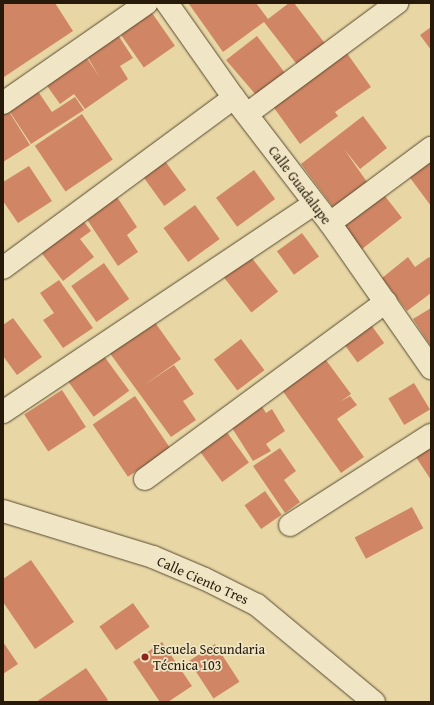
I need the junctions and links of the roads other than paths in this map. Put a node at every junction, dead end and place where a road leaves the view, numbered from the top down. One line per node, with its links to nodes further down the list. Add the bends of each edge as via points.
1 (147, 3): 4 (street)
2 (397, 3): 5 (street)
3 (173, 5): 5 (street, Calle Guadalupe)
4 (3, 103)
5 (241, 106): 7 (street, Calle Guadalupe); 9 (street)
6 (431, 148): 8 (street)
7 (314, 204): 8 (street, Calle Guadalupe); 12 (street)
8 (330, 223): 10 (street, Calle Guadalupe)
9 (3, 268)
10 (386, 302): 11 (street, Calle Guadalupe); 14 (street)
11 (431, 368)
12 (3, 412)
13 (431, 435): 16 (street)
14 (145, 480)
15 (3, 511): 17 (street, Calle Ciento Tres, via 153,558 205,579 257,605)
16 (290, 525)
17 (374, 702)

